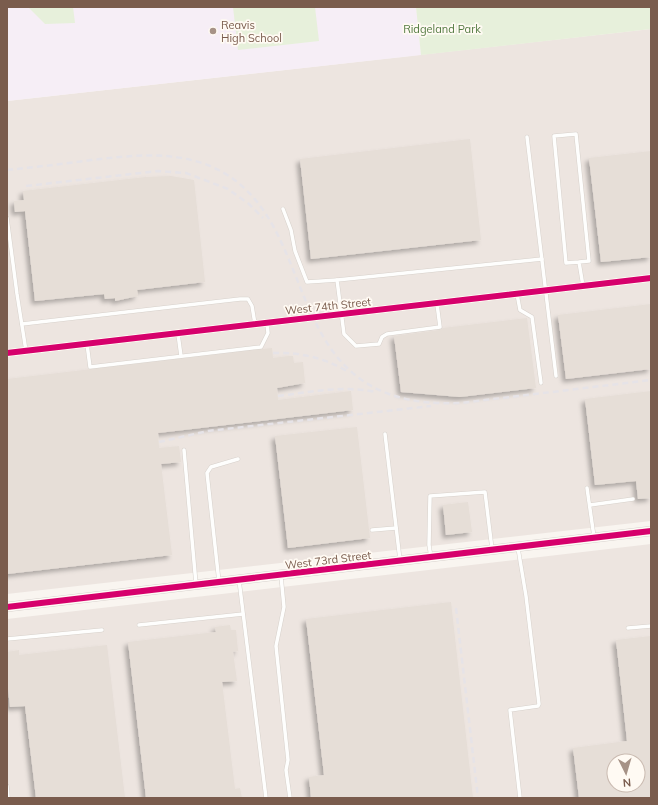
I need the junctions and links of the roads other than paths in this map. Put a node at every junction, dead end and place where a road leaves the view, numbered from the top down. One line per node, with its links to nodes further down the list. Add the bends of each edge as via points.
1 (527, 138): 4 (lane)
2 (283, 208): 7 (lane, via 291,230 294,251 307,282)
3 (8, 218): 14 (lane)
4 (542, 259): 7 (lane); 9 (lane)
5 (579, 262): 5 (lane, via 566,263 554,136 576,134 589,261); 8 (lane)
6 (651, 278): 8 (street, West 74th Street)
7 (337, 280): 12 (lane)
8 (583, 286): 9 (street, West 74th Street)
9 (546, 291): 10 (street, West 74th Street); 21 (lane)
10 (517, 294): 11 (street, West 74th Street); 22 (lane, via 520,310 532,317)
11 (437, 304): 12 (street, West 74th Street); 12 (lane, via 440,327 387,334 382,336 379,344 371,345 356,346 344,334)
12 (341, 315): 13 (street, West 74th Street)
13 (267, 323): 15 (street, West 74th Street); 20 (lane, via 268,333 261,346)
14 (22, 324): 15 (lane, via 240,299 248,299); 18 (lane)
15 (255, 324): 16 (street, West 74th Street)
16 (178, 333): 17 (street, West 74th Street); 20 (lane)
17 (87, 344): 18 (street, West 74th Street); 20 (lane, via 90,367)
18 (26, 351): 19 (street, West 74th Street)
19 (7, 353)
20 (181, 356)
21 (556, 376)
22 (541, 383)
23 (385, 434): 29 (lane)
24 (184, 450): 40 (lane)
25 (238, 459): 39 (lane, via 210,467 207,472)
26 (587, 488): 28 (lane)
27 (633, 499): 28 (lane)
28 (590, 505): 32 (lane)
29 (396, 528): 30 (lane); 36 (lane)
30 (372, 530)
31 (651, 531): 32 (street, West 73rd Street)
32 (594, 538): 33 (street, West 73rd Street)
33 (517, 547): 34 (street, West 73rd Street); 52 (lane, via 540,704 510,710)
34 (492, 550): 35 (street, West 73rd Street); 35 (lane, via 485,492 430,496)
35 (431, 557): 36 (street, West 73rd Street)
36 (400, 561): 37 (street, West 73rd Street)
37 (281, 576): 38 (street, West 73rd Street); 51 (lane, via 284,600 276,646)
38 (239, 580): 39 (street, West 73rd Street); 42 (lane)
39 (220, 583): 40 (street, West 73rd Street)
40 (196, 585): 41 (street, West 73rd Street)
41 (7, 608)
42 (243, 614): 43 (lane); 50 (lane)
43 (139, 625)
44 (651, 626): 45 (lane)
45 (628, 628)
46 (102, 630): 47 (lane)
47 (7, 639)
48 (7, 786): 49 (lane)
49 (8, 798)
50 (266, 798)
51 (290, 798)
52 (520, 798)

